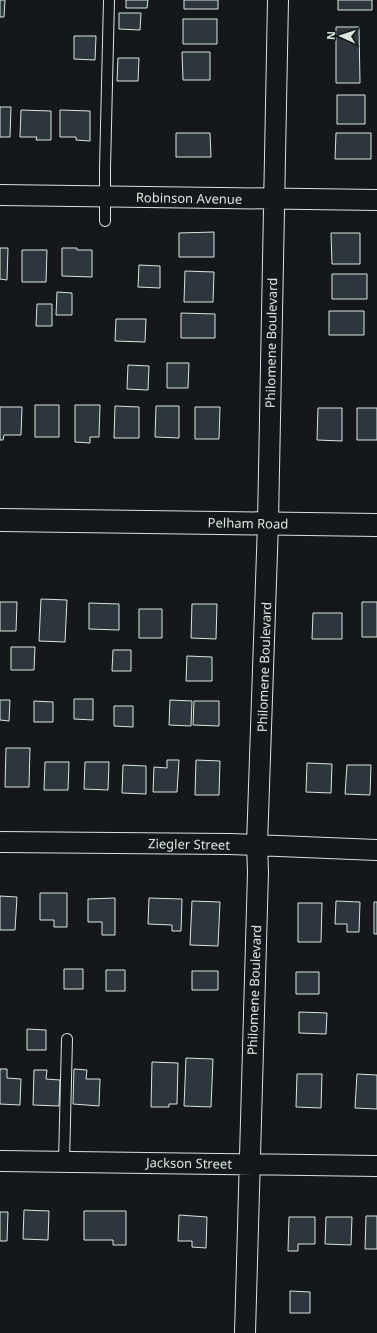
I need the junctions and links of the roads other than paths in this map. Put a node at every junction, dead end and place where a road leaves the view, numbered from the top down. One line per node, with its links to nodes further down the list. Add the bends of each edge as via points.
1 (109, 0): 4 (lane)
2 (278, 0): 5 (street, Philomene Boulevard)
3 (0, 195): 4 (street, Robinson Avenue)
4 (104, 196): 5 (street, Robinson Avenue); 7 (lane)
5 (274, 199): 6 (street, Robinson Avenue); 9 (street, Philomene Boulevard)
6 (377, 200)
7 (105, 221)
8 (0, 520): 9 (main road, Pelham Road)
9 (268, 524): 10 (main road, Pelham Road); 12 (street, Philomene Boulevard)
10 (377, 525)
11 (0, 842): 12 (street, Ziegler Street)
12 (257, 845): 13 (street, Ziegler Street); 17 (street, Philomene Boulevard)
13 (377, 850)
14 (67, 1039): 16 (lane)
15 (0, 1161): 16 (street, Jackson Street)
16 (64, 1162): 17 (street, Jackson Street)
17 (250, 1164): 18 (street, Jackson Street); 19 (street, Philomene Boulevard)
18 (377, 1166)
19 (245, 1333)

